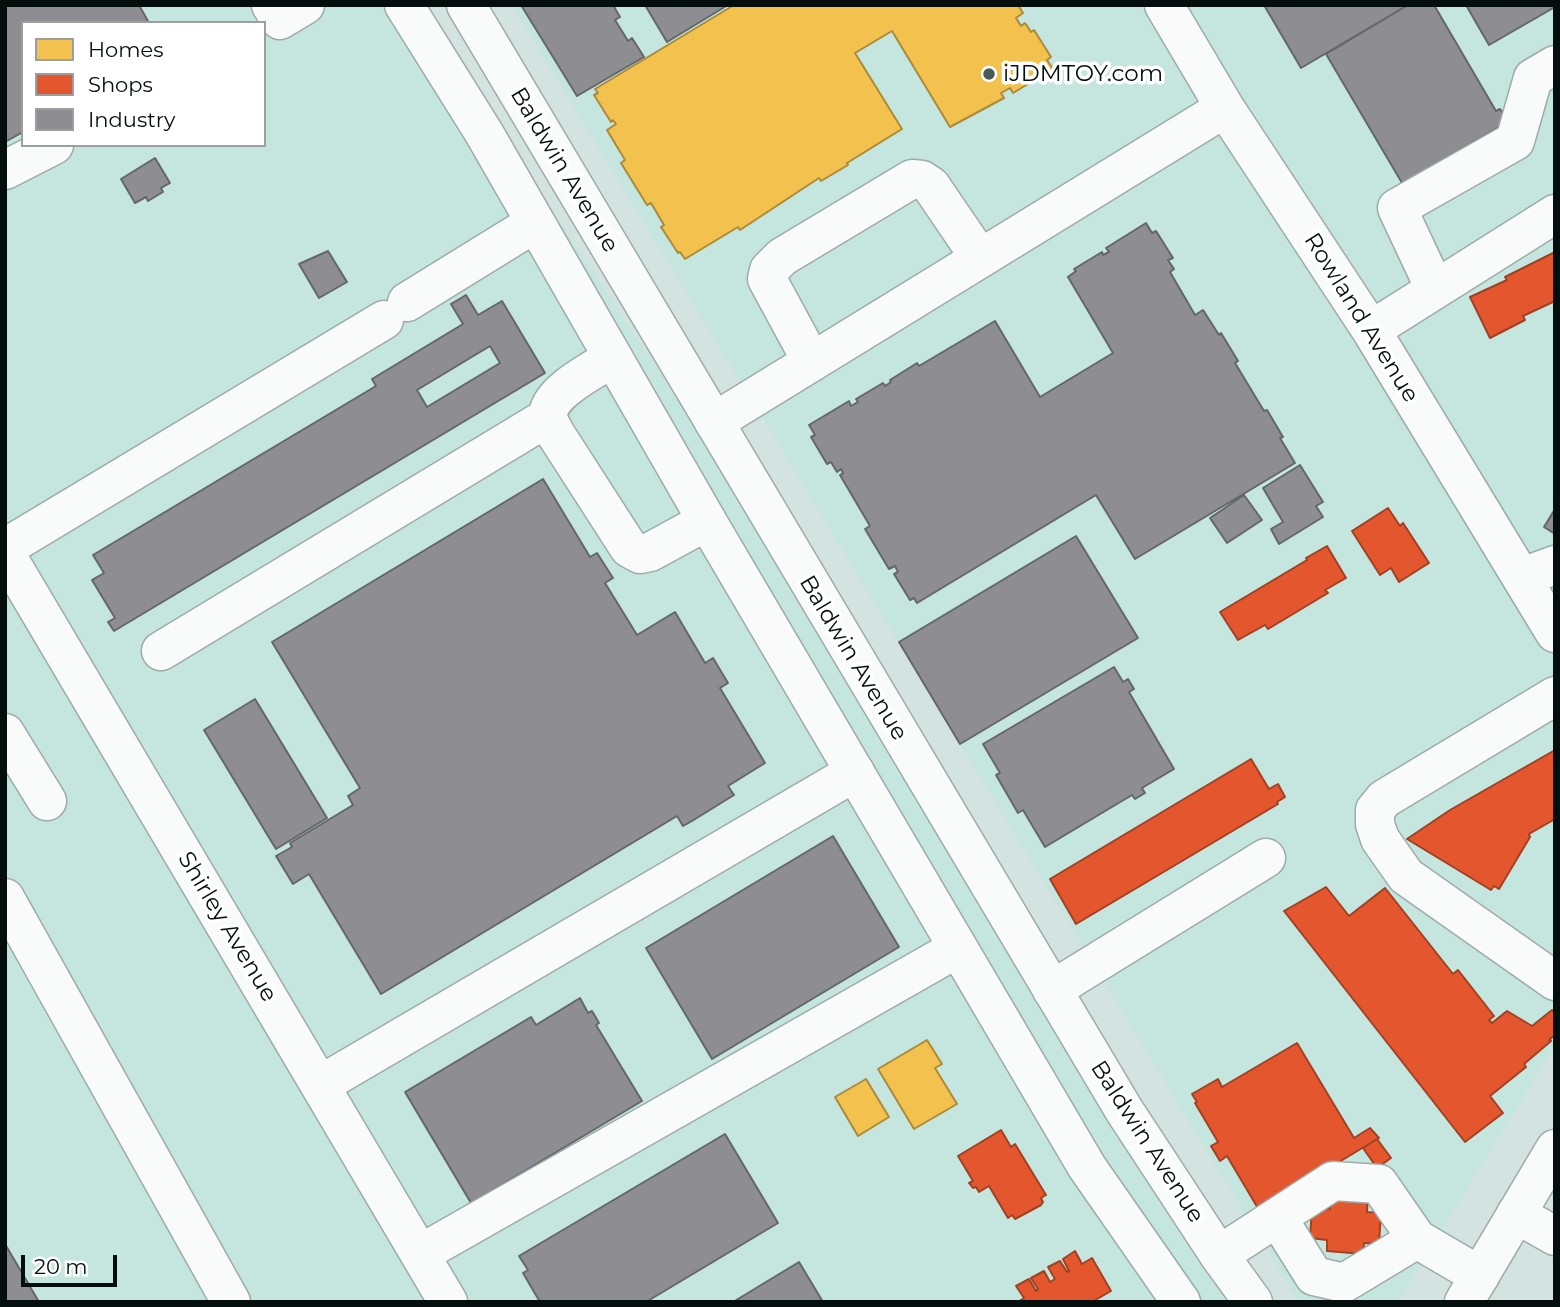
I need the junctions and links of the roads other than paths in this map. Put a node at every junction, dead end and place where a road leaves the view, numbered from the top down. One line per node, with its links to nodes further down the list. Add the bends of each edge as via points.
1 (404, 5): 9 (main road)
2 (466, 5): 16 (main road, Baldwin Avenue)
3 (1164, 5): 5 (main road, Rowland Avenue)
4 (1555, 65): 11 (main road, via 1533,78 1515,141 1397,208)
5 (1225, 108): 10 (main road); 12 (main road, Rowland Avenue)
6 (50, 147): 7 (main road)
7 (5, 170)
8 (1555, 214): 11 (main road)
9 (535, 223): 13 (main road); 18 (main road)
10 (980, 258): 14 (main road); 14 (main road, via 931,186 922,180 912,180 782,257 767,279)
11 (1435, 289): 12 (main road)
12 (1371, 330): 19 (main road, Rowland Avenue)
13 (613, 358): 15 (main road, via 562,391 551,404); 17 (main road)
14 (812, 362): 16 (main road)
15 (548, 418): 17 (main road, via 629,548 640,554 650,552); 21 (main road)
16 (714, 422): 30 (main road, Baldwin Avenue)
17 (707, 521): 24 (main road)
18 (5, 550): 31 (main road, Shirley Avenue)
19 (1538, 571): 20 (main road, Rowland Avenue)
20 (1555, 634)
21 (161, 651)
22 (1555, 696): 29 (main road, via 1384,799 1375,810 1380,839 1406,876)
23 (5, 733): 25 (main road)
24 (855, 772): 28 (main road); 31 (main road)
25 (47, 801)
26 (1266, 858): 30 (main road)
27 (5, 898): 40 (main road)
28 (958, 948): 37 (main road); 42 (main road, via 1087,1167)
29 (1555, 981)
30 (1052, 990): 38 (main road, Baldwin Avenue)
31 (320, 1085): 37 (main road, Shirley Avenue)
32 (1555, 1149): 33 (main road)
33 (1516, 1213): 35 (main road); 39 (main road)
34 (1277, 1217): 36 (main road, via 1333,1181 1379,1184); 36 (main road, via 1314,1276 1345,1283); 38 (main road)
35 (1555, 1236)
36 (1417, 1239): 39 (main road)
37 (420, 1254): 41 (main road, Shirley Avenue)
38 (1219, 1255): 43 (main road, Baldwin Avenue)
39 (1473, 1294)
40 (231, 1302)
41 (448, 1302)
42 (1181, 1302)
43 (1253, 1302)

